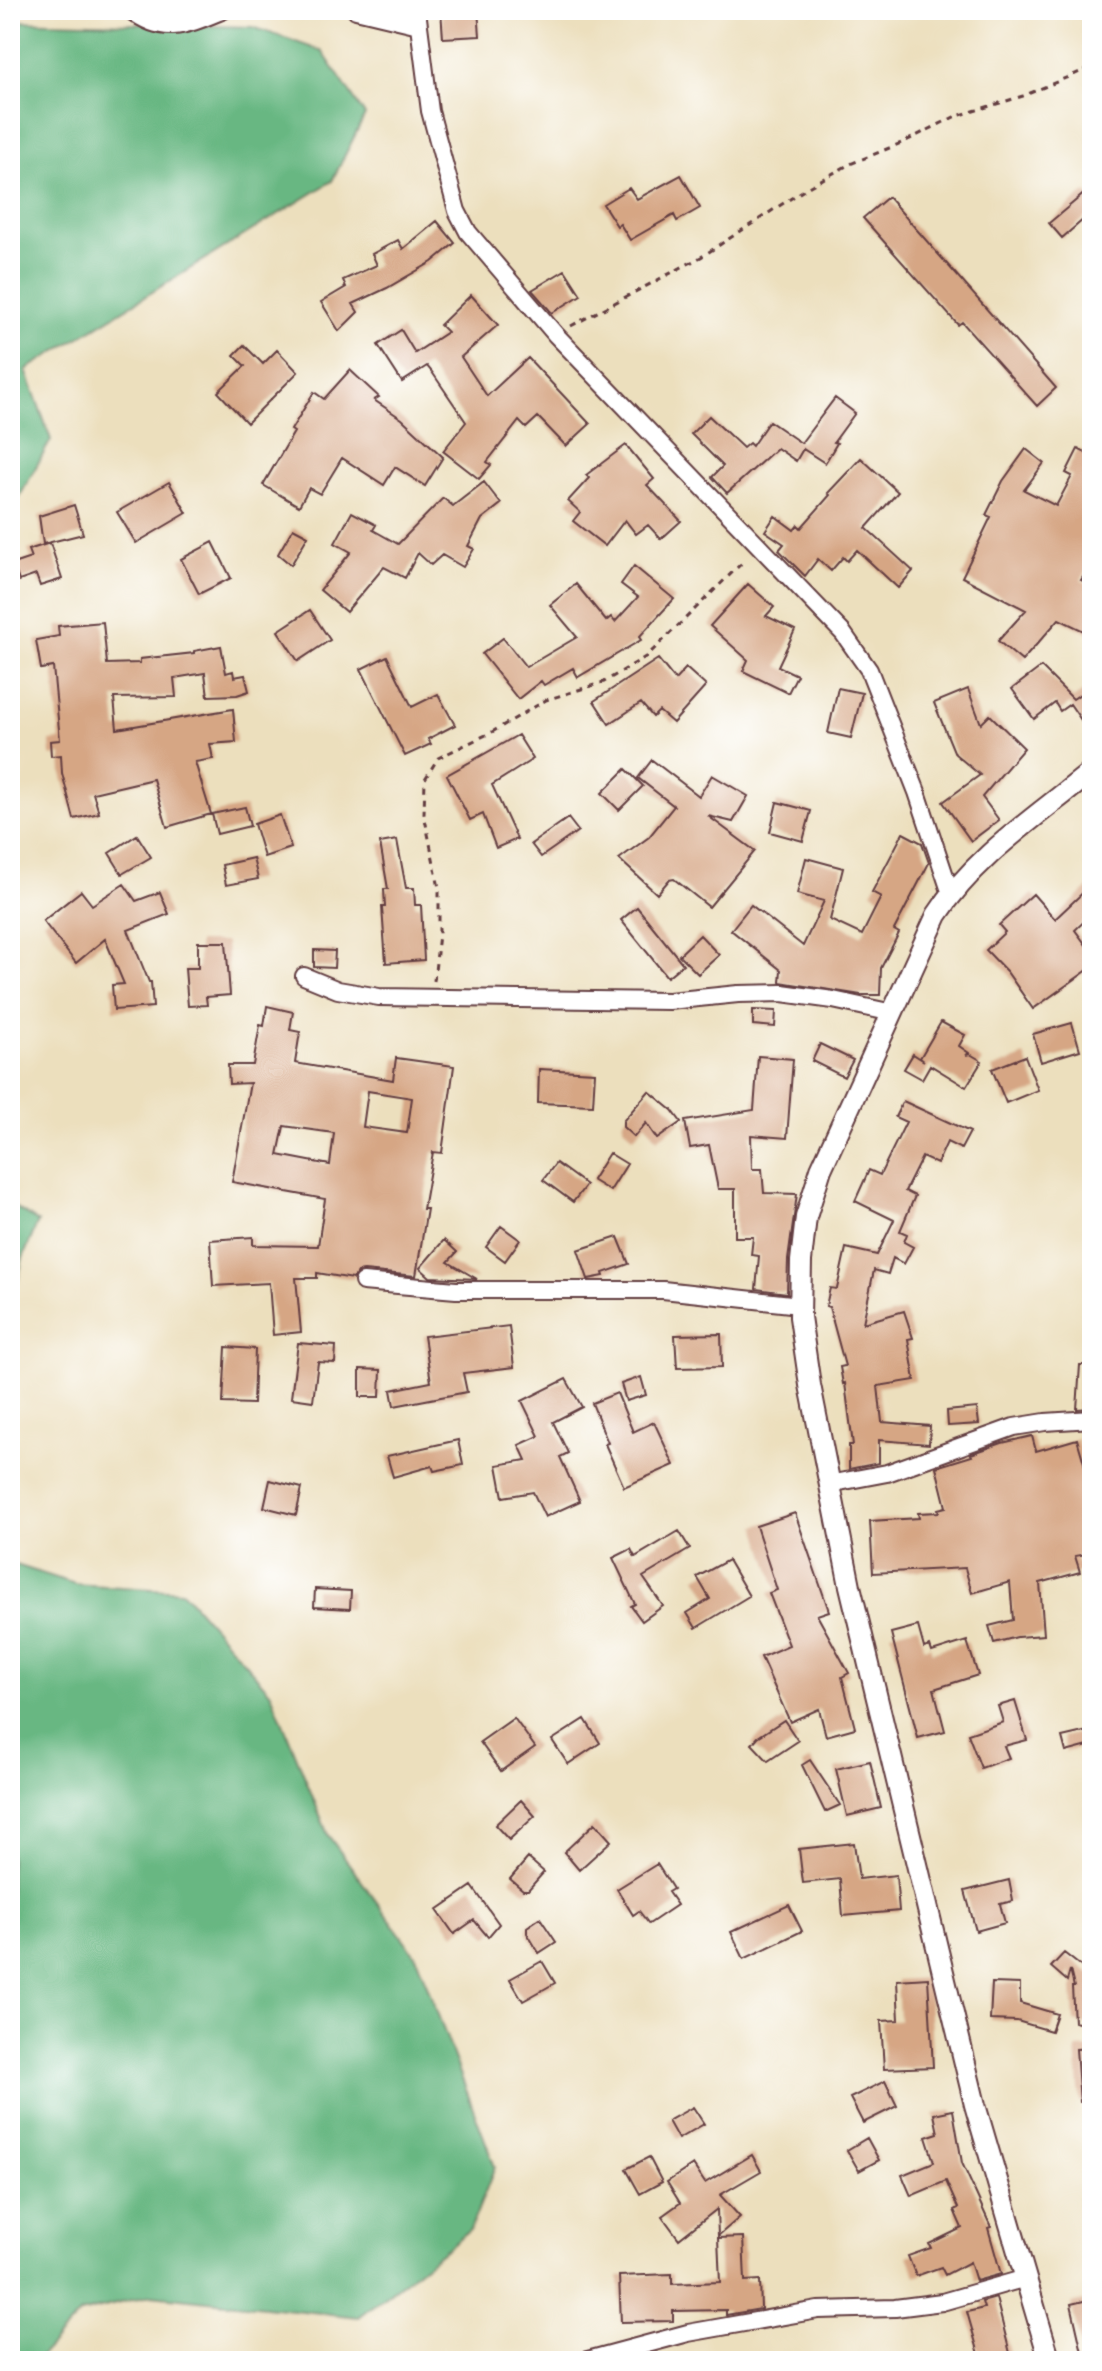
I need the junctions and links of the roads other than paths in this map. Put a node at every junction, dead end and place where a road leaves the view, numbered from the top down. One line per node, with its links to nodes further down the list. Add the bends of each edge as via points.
1 (130, 10): 2 (street, via 148,24 186,26)
2 (224, 10)
3 (356, 10): 4 (street)
4 (418, 18): 6 (street, via 430,111 457,211 468,232 556,335 843,633 869,670)
5 (1092, 771): 6 (street, via 1012,833)
6 (951, 894): 8 (street, via 918,952)
7 (304, 976): 8 (street, via 338,990 379,997 669,1001 782,993)
8 (893, 1013): 10 (street, via 821,1169 806,1217)
9 (363, 1282): 10 (street, via 456,1290 663,1290)
10 (800, 1305): 12 (street)
11 (1092, 1419): 12 (street, via 1014,1427 887,1473)
12 (829, 1484): 13 (street, via 975,2105)
13 (1026, 2278): 14 (street, via 942,2302 818,2310 688,2333); 15 (street)
14 (584, 2361)
15 (1050, 2361)

